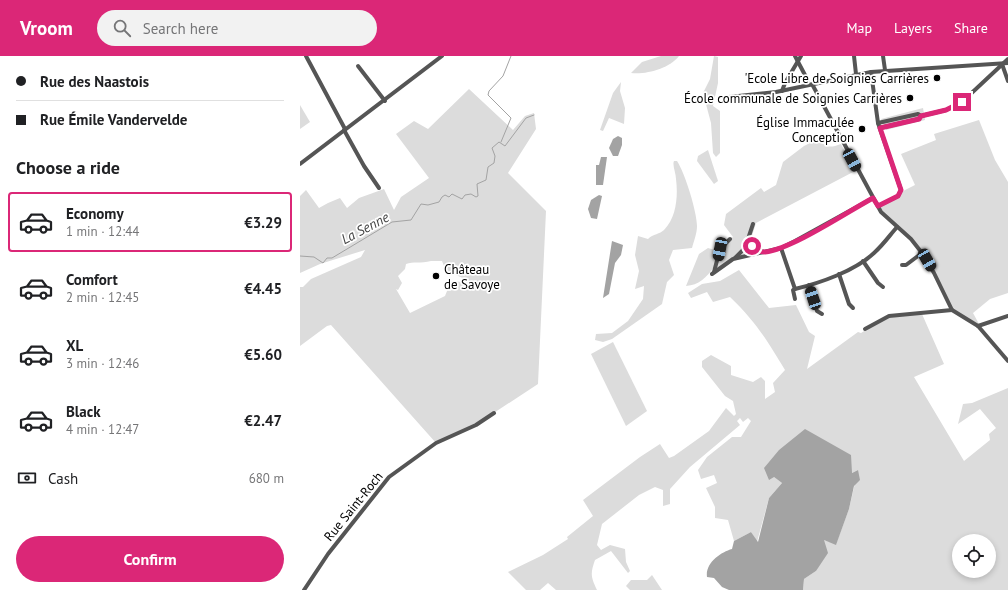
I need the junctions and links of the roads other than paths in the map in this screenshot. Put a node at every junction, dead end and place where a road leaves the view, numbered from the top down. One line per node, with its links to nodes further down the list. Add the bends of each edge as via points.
1 (442, 56): 19 (street)
2 (795, 56): 8 (street)
3 (801, 56): 8 (street)
4 (854, 56): 14 (street)
5 (883, 56): 12 (street)
6 (306, 57): 23 (street)
7 (1008, 59): 10 (street)
8 (798, 62): 16 (street); 17 (street)
9 (1008, 63): 10 (street)
10 (1002, 64): 12 (street); 15 (street); 20 (street, via 962,102 946,110)
11 (358, 66): 19 (street)
12 (885, 70): 13 (street)
13 (871, 72): 14 (street); 21 (street)
14 (856, 74): 16 (street)
15 (1008, 81)
16 (810, 85): 17 (street); 26 (street)
17 (782, 91): 18 (street)
18 (728, 97)
19 (384, 101): 23 (street)
20 (921, 116): 21 (street, via 918,114); 22 (street, via 919,119)
21 (878, 123): 22 (street)
22 (880, 128): 27 (street, via 901,190 898,196)
23 (345, 129): 24 (street); 25 (street, via 364,166)
24 (300, 164)
25 (379, 188)
26 (873, 198): 27 (street); 34 (street)
27 (878, 206): 29 (street)
28 (753, 224): 31 (street)
29 (897, 227): 36 (street); 38 (street, via 874,254)
30 (730, 239): 39 (street, via 720,249)
31 (749, 239): 32 (street); 33 (street)
32 (745, 248): 33 (street); 37 (street)
33 (754, 248): 35 (street)
34 (781, 248): 35 (street); 45 (street)
35 (765, 252): 37 (street)
36 (922, 253): 40 (street, via 906,265); 48 (street)
37 (733, 259): 41 (street)
38 (863, 261): 42 (street); 44 (street)
39 (717, 263): 41 (street); 41 (street, via 712,274)
40 (902, 265)
41 (722, 267)
42 (839, 274): 43 (street); 47 (street, via 849,304)
43 (809, 285): 45 (street); 49 (street, via 818,311)
44 (882, 287)
45 (794, 289): 46 (street)
46 (795, 299)
47 (853, 308)
48 (952, 310): 51 (street); 52 (street, via 889,316)
49 (822, 314)
50 (1008, 316): 51 (street)
51 (978, 326): 53 (street)
52 (866, 329)
53 (1008, 361)
54 (494, 413): 55 (street, Rue Saint-Roch, via 476,425 432,445 385,481 328,554)
55 (304, 590)

